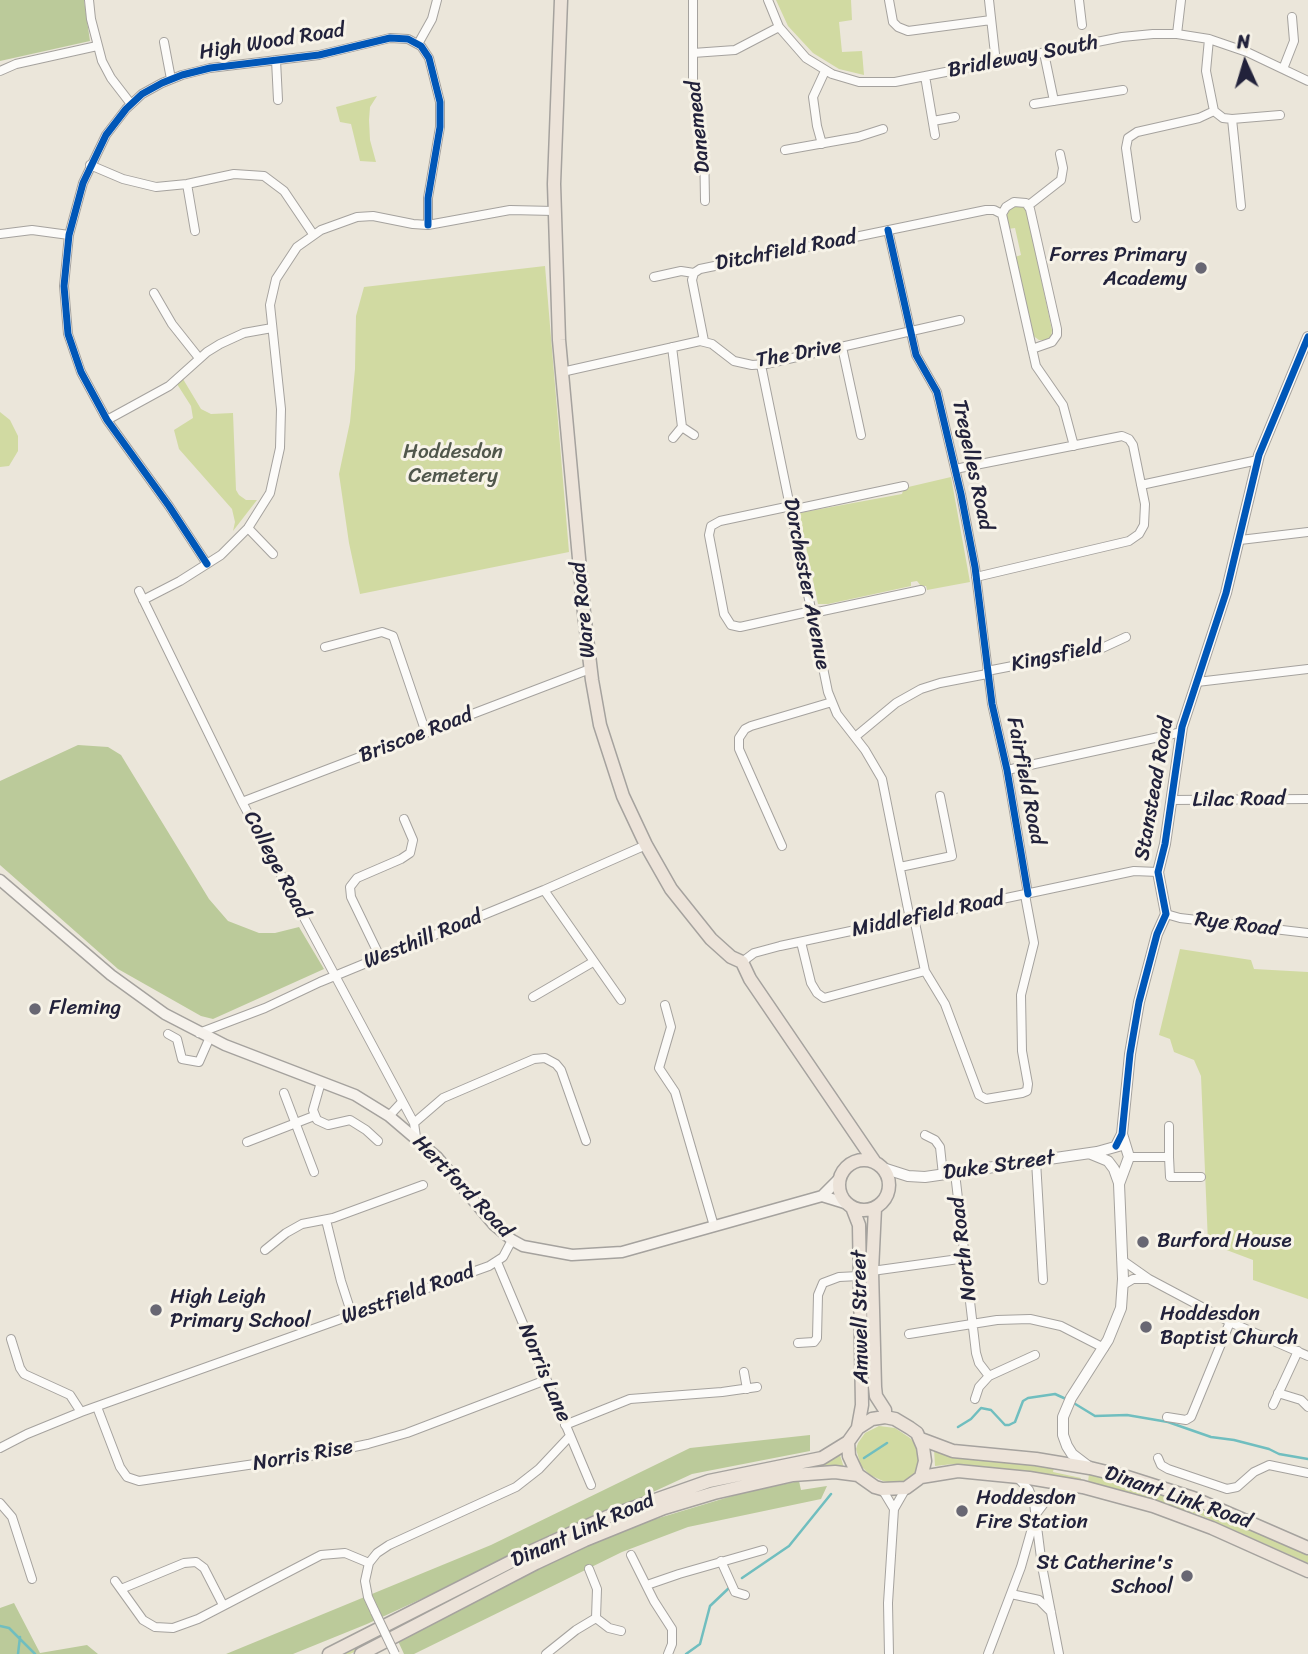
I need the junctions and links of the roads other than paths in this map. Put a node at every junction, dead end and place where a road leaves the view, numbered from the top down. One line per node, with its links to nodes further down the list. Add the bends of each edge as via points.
1 (89, 0): 18 (street)
2 (437, 0): 17 (street)
3 (561, 0): 49 (main road, Ware Road)
4 (694, 0): 19 (street, Danemead)
5 (768, 0): 13 (street, Bridleway South)
6 (889, 0): 11 (street, via 892,20 908,31)
7 (989, 0): 11 (street)
8 (1079, 0): 12 (street)
9 (1181, 0): 14 (street)
10 (1293, 17): 23 (street, via 1294,41)
11 (991, 20): 22 (street)
12 (1082, 26)
13 (779, 27): 19 (street, Danemead, via 736,50); 25 (street, Bridleway South, via 802,54)
14 (1177, 34): 15 (street, Bridleway South); 20 (street, Bridleway South, via 1129,36)
15 (1209, 39): 23 (street, Bridleway South); 34 (street, via 1206,71)
16 (164, 42): 27 (street)
17 (418, 44): 21 (street, High Wood Road, via 390,38); 52 (street, via 431,62 441,114)
18 (97, 46): 24 (street); 32 (street, via 107,73)
19 (693, 53): 46 (street, Danemead)
20 (1044, 53): 22 (street, Bridleway South); 31 (street)
21 (276, 60): 27 (street, High Wood Road, via 210,68); 30 (street)
22 (996, 63): 26 (street, Bridleway South)
23 (1283, 69): 28 (street, Bridleway South)
24 (0, 71)
25 (825, 71): 26 (street, Bridleway South, via 874,83); 41 (street, via 813,97)
26 (925, 76): 38 (street)
27 (172, 79): 32 (street, High Wood Road)
28 (1308, 81)
29 (1123, 90): 31 (street)
30 (278, 100)
31 (1054, 101): 33 (street)
32 (131, 104): 44 (street, High Wood Road)
33 (1034, 104)
34 (1214, 111): 37 (street); 51 (street, via 1128,138)
35 (1280, 115): 37 (street)
36 (955, 117): 38 (street)
37 (1231, 119): 48 (street)
38 (933, 121): 40 (street)
39 (883, 129): 41 (street)
40 (935, 135)
41 (822, 144): 42 (street)
42 (785, 150)
43 (1060, 154): 47 (street, Ditchfield Road, via 1061,180)
44 (90, 165): 45 (street, via 139,184); 57 (street, High Wood Road)
45 (187, 184): 54 (street); 56 (street, via 234,174 264,176 284,191)
46 (705, 201)
47 (1029, 205): 50 (street, Ditchfield Road, via 1014,202); 68 (street, via 1057,329 1052,342)
48 (1241, 206)
49 (554, 211): 52 (street, via 510,210); 71 (main road, Ware Road)
50 (1002, 214): 53 (street, Ditchfield Road, via 985,210); 68 (street)
51 (1136, 218)
52 (428, 225): 56 (street, via 366,216)
53 (888, 230): 58 (street, Ditchfield Road); 63 (street, Tregelles Road)
54 (195, 231)
55 (0, 234): 57 (street, via 32,230)
56 (313, 234): 62 (street, via 297,247 276,279)
57 (69, 235): 72 (street, High Wood Road, via 64,286 68,334 81,372)
58 (694, 273): 59 (street, Ditchfield Road); 65 (street, Ditchfield Road)
59 (654, 277)
60 (154, 293): 69 (street)
61 (960, 320): 63 (street, The Drive)
62 (272, 328): 69 (street, via 232,337); 83 (street, via 281,390 280,448 270,494)
63 (911, 331): 67 (street, The Drive); 79 (street, Tregelles Road, via 918,360 937,392)
64 (1308, 337): 78 (street, Stanstead Road)
65 (704, 341): 66 (street); 70 (street, The Drive, via 734,360)
66 (671, 347): 71 (street); 73 (street)
67 (842, 347): 70 (street, The Drive); 75 (street)
68 (1032, 349): 77 (street, via 1038,371 1063,405)
69 (199, 358): 72 (street, via 169,386)
70 (761, 365): 82 (street, Dorchester Avenue)
71 (562, 372): 95 (main road, Ware Road)
72 (107, 420): 87 (street, High Wood Road)
73 (682, 427): 74 (street); 76 (street)
74 (694, 435)
75 (862, 435)
76 (673, 438)
77 (1074, 446): 79 (street); 80 (street, via 1122,436 1129,439)
78 (1258, 460): 80 (street); 85 (street, Stanstead Road)
79 (955, 469): 88 (street, Tregelles Road)
80 (1141, 485): 88 (street, via 1146,520 1134,538)
81 (904, 486): 82 (street)
82 (791, 508): 92 (street, Dorchester Avenue); 92 (street, via 711,526 724,614 728,623 740,627)
83 (248, 528): 86 (street); 87 (street)
84 (1308, 532): 85 (street)
85 (1240, 540): 98 (street, Stanstead Road)
86 (273, 554)
87 (206, 564): 91 (street)
88 (976, 577): 97 (street, Tregelles Road)
89 (921, 590): 92 (street)
90 (139, 591): 91 (street, College Road)
91 (143, 600): 107 (street, College Road)
92 (812, 612): 99 (street, Dorchester Avenue)
93 (1126, 637): 97 (street, Kingsfield, via 1100,649)
94 (325, 647): 101 (street, via 382,632 393,636)
95 (590, 669): 101 (street, Briscoe Road); 109 (main road, Ware Road, via 609,758)
96 (1308, 669): 98 (street)
97 (987, 673): 102 (street, Kingsfield, via 921,689); 103 (street, Fairfield Road)
98 (1197, 682): 100 (street, Stanstead Road)
99 (832, 702): 102 (street, Dorchester Avenue); 110 (street, via 751,726 739,738 739,749)
100 (1182, 732): 103 (street); 106 (street, Stanstead Road)
101 (426, 733): 107 (street, Briscoe Road)
102 (855, 737): 111 (street, Dorchester Avenue, via 885,790)
103 (1007, 770): 115 (street, Fairfield Road)
104 (940, 796): 111 (street, via 952,856)
105 (1308, 799): 106 (street, Lilac Road)
106 (1171, 800): 112 (street, Stanstead Road)
107 (242, 802): 124 (street, College Road)
108 (404, 819): 120 (street, via 413,840 410,853 357,878 350,887)
109 (646, 845): 114 (street, Westhill Road); 122 (main road, Ware Road, via 696,922 726,953)
110 (782, 846)
111 (900, 866): 117 (street, Dorchester Avenue)
112 (1158, 872): 115 (street, Middlefield Road, via 1137,871); 116 (street, Stanstead Road)
113 (0, 880): 129 (main road, Hertford Road, via 111,975 165,1014)
114 (544, 890): 120 (street, Westhill Road); 121 (street)
115 (1026, 895): 117 (street, Middlefield Road); 131 (street, Fairfield Road, via 1034,943 1021,1002)
116 (1166, 914): 118 (street, Rye Road); 145 (street, via 1136,1018)
117 (912, 919): 119 (street, Middlefield Road); 123 (street, Dorchester Avenue)
118 (1308, 933)
119 (801, 942): 122 (street, Middlefield Road, via 760,951); 123 (street, via 811,983 824,998)
120 (380, 957): 124 (street, Westhill Road)
121 (593, 962): 125 (street); 126 (street)
122 (743, 962): 141 (main road, Ware Road)
123 (925, 971): 131 (street, Dorchester Avenue, via 945,1004 980,1097 986,1100 1022,1093)
124 (336, 975): 129 (street, Westhill Road); 133 (street, College Road)
125 (533, 997)
126 (621, 1000)
127 (665, 1005): 162 (street, via 671,1027 659,1068 675,1092)
128 (168, 1034): 129 (street, via 177,1040 182,1059 199,1062)
129 (205, 1035): 130 (main road, Hertford Road)
130 (321, 1082): 134 (street); 135 (main road, Hertford Road, via 355,1095)
131 (1028, 1084)
132 (284, 1093): 137 (street)
133 (402, 1102): 135 (street); 136 (street, College Road)
134 (314, 1116): 137 (street); 142 (street, via 328,1125 350,1120)
135 (389, 1116): 140 (main road, Hertford Road)
136 (414, 1123): 140 (street, College Road); 143 (street, via 443,1098 545,1058 561,1070)
137 (296, 1124): 144 (street); 151 (street)
138 (1169, 1126): 147 (street)
139 (925, 1135): 153 (street, via 940,1147)
140 (415, 1137): 163 (main road, Hertford Road)
141 (857, 1139): 149 (main road); 150 (main road, Ware Road)
142 (378, 1141)
143 (586, 1141)
144 (247, 1142)
145 (1124, 1150): 146 (street, Duke Street); 147 (street); 156 (street)
146 (1087, 1154): 148 (street, Duke Street); 156 (street, via 1112,1164)
147 (1169, 1157): 154 (street, via 1170,1177)
148 (1036, 1161): 152 (street, Duke Street); 171 (street)
149 (850, 1164): 150 (main road, via 865,1160); 155 (main road)
150 (878, 1164): 153 (street, Duke Street, via 908,1176); 160 (main road, via 889,1181 886,1198)
151 (314, 1172)
152 (955, 1174): 153 (street, Duke Street); 165 (street, North Road)
153 (943, 1175)
154 (1201, 1177)
155 (839, 1179): 158 (main road, Hertford Road); 159 (main road, via 840,1192)
156 (1119, 1184): 166 (street)
157 (424, 1185): 161 (street)
158 (822, 1196): 159 (main road); 162 (main road, Hertford Road)
159 (850, 1206): 160 (main road); 169 (main road, Amwell Street, via 859,1225)
160 (875, 1208): 168 (main road, Amwell Street)
161 (326, 1220): 164 (street, via 292,1229); 173 (street)
162 (714, 1226): 163 (main road, Hertford Road, via 622,1252 594,1255 538,1251)
163 (512, 1240): 167 (street, Westfield Road)
164 (265, 1250)
165 (966, 1258): 168 (street); 175 (street, North Road)
166 (1122, 1260): 170 (street); 172 (street)
167 (497, 1262): 173 (street, Westfield Road); 185 (street, Norris Lane)
168 (872, 1271): 194 (main road, Amwell Street, via 875,1387)
169 (859, 1276): 178 (street, via 823,1283 818,1295 817,1338); 197 (main road, Amwell Street, via 862,1405)
170 (1149, 1279): 172 (street, via 1136,1278); 174 (street)
171 (1043, 1280)
172 (1123, 1285): 179 (street, via 1119,1316)
173 (352, 1315): 191 (street, Westfield Road)
174 (1230, 1322): 180 (street); 195 (street, via 1191,1417)
175 (973, 1324): 176 (street); 179 (street, via 1037,1320 1068,1329); 184 (street, North Road, via 977,1359)
176 (909, 1334)
177 (11, 1339): 193 (street, via 24,1374 70,1395)
178 (798, 1343)
179 (1104, 1348): 203 (street, via 1071,1398 1062,1425 1072,1454)
180 (1298, 1351): 182 (street); 188 (street)
181 (1035, 1355): 184 (street)
182 (1308, 1356)
183 (744, 1372): 187 (street)
184 (989, 1376): 189 (street)
185 (546, 1380): 191 (street, Norris Rise, via 368,1444 139,1481 127,1477 120,1467); 196 (street, Norris Lane)
186 (757, 1387): 187 (street)
187 (747, 1389): 196 (street, via 630,1399)
188 (1278, 1393): 190 (street); 192 (street)
189 (975, 1399)
190 (1273, 1405)
191 (97, 1407): 193 (street, Westfield Road)
192 (1308, 1407)
193 (82, 1412): 201 (street, Westfield Road)
194 (885, 1417): 197 (main road); 199 (main road, via 910,1428)
195 (1167, 1417)
196 (565, 1425): 198 (street, Norris Lane)
197 (858, 1427): 200 (main road)
198 (570, 1436): 208 (street, Norris Lane); 219 (street, via 516,1487 389,1545)
199 (921, 1439): 203 (main road, Dinant Link Road, via 953,1451); 207 (main road, via 925,1454)
200 (848, 1442): 205 (main road); 233 (main road, Dinant Link Road, via 822,1458 709,1481 607,1517)
201 (0, 1448)
202 (1158, 1458): 204 (street, via 1168,1469 1227,1489 1269,1465)
203 (1090, 1468): 215 (main road, Dinant Link Road, via 1192,1498)
204 (1308, 1474)
205 (858, 1475): 211 (main road); 234 (main road, Dinant Link Road, via 793,1475 664,1508 536,1563)
206 (1016, 1476): 207 (main road, Dinant Link Road, via 958,1471); 209 (main road, Dinant Link Road); 214 (street, via 1029,1490)
207 (921, 1477): 210 (main road)
208 (591, 1485)
209 (1074, 1485): 214 (street, via 1048,1498); 221 (main road, Dinant Link Road, via 1195,1521)
210 (906, 1488): 211 (main road); 213 (street)
211 (882, 1489): 213 (street)
212 (0, 1503): 222 (street, via 12,1517)
213 (894, 1509): 237 (street)
214 (1036, 1514): 226 (street); 229 (street)
215 (1308, 1548)
216 (763, 1550): 218 (street)
217 (631, 1555): 224 (street)
218 (721, 1561): 224 (street); 227 (street, via 735,1592)
219 (369, 1563): 228 (street, via 345,1553 321,1555); 235 (street, bridge, via 365,1586)
220 (589, 1569): 230 (street, via 597,1592)
221 (1308, 1571)
222 (33, 1580)
223 (115, 1581): 225 (street)
224 (647, 1586): 232 (street, via 672,1629)
225 (121, 1589): 228 (street, via 143,1620 160,1628 188,1624); 228 (street, via 196,1562 204,1568)
226 (1011, 1594): 229 (street, via 1039,1601); 238 (street)
227 (745, 1595)
228 (223, 1605)
229 (1052, 1612): 239 (street)
230 (596, 1618): 231 (street); 236 (street)
231 (621, 1630)
232 (673, 1652)
233 (329, 1654)
234 (361, 1654)
235 (395, 1654)
236 (546, 1654)
237 (890, 1654)
238 (988, 1654)
239 (1059, 1654)

